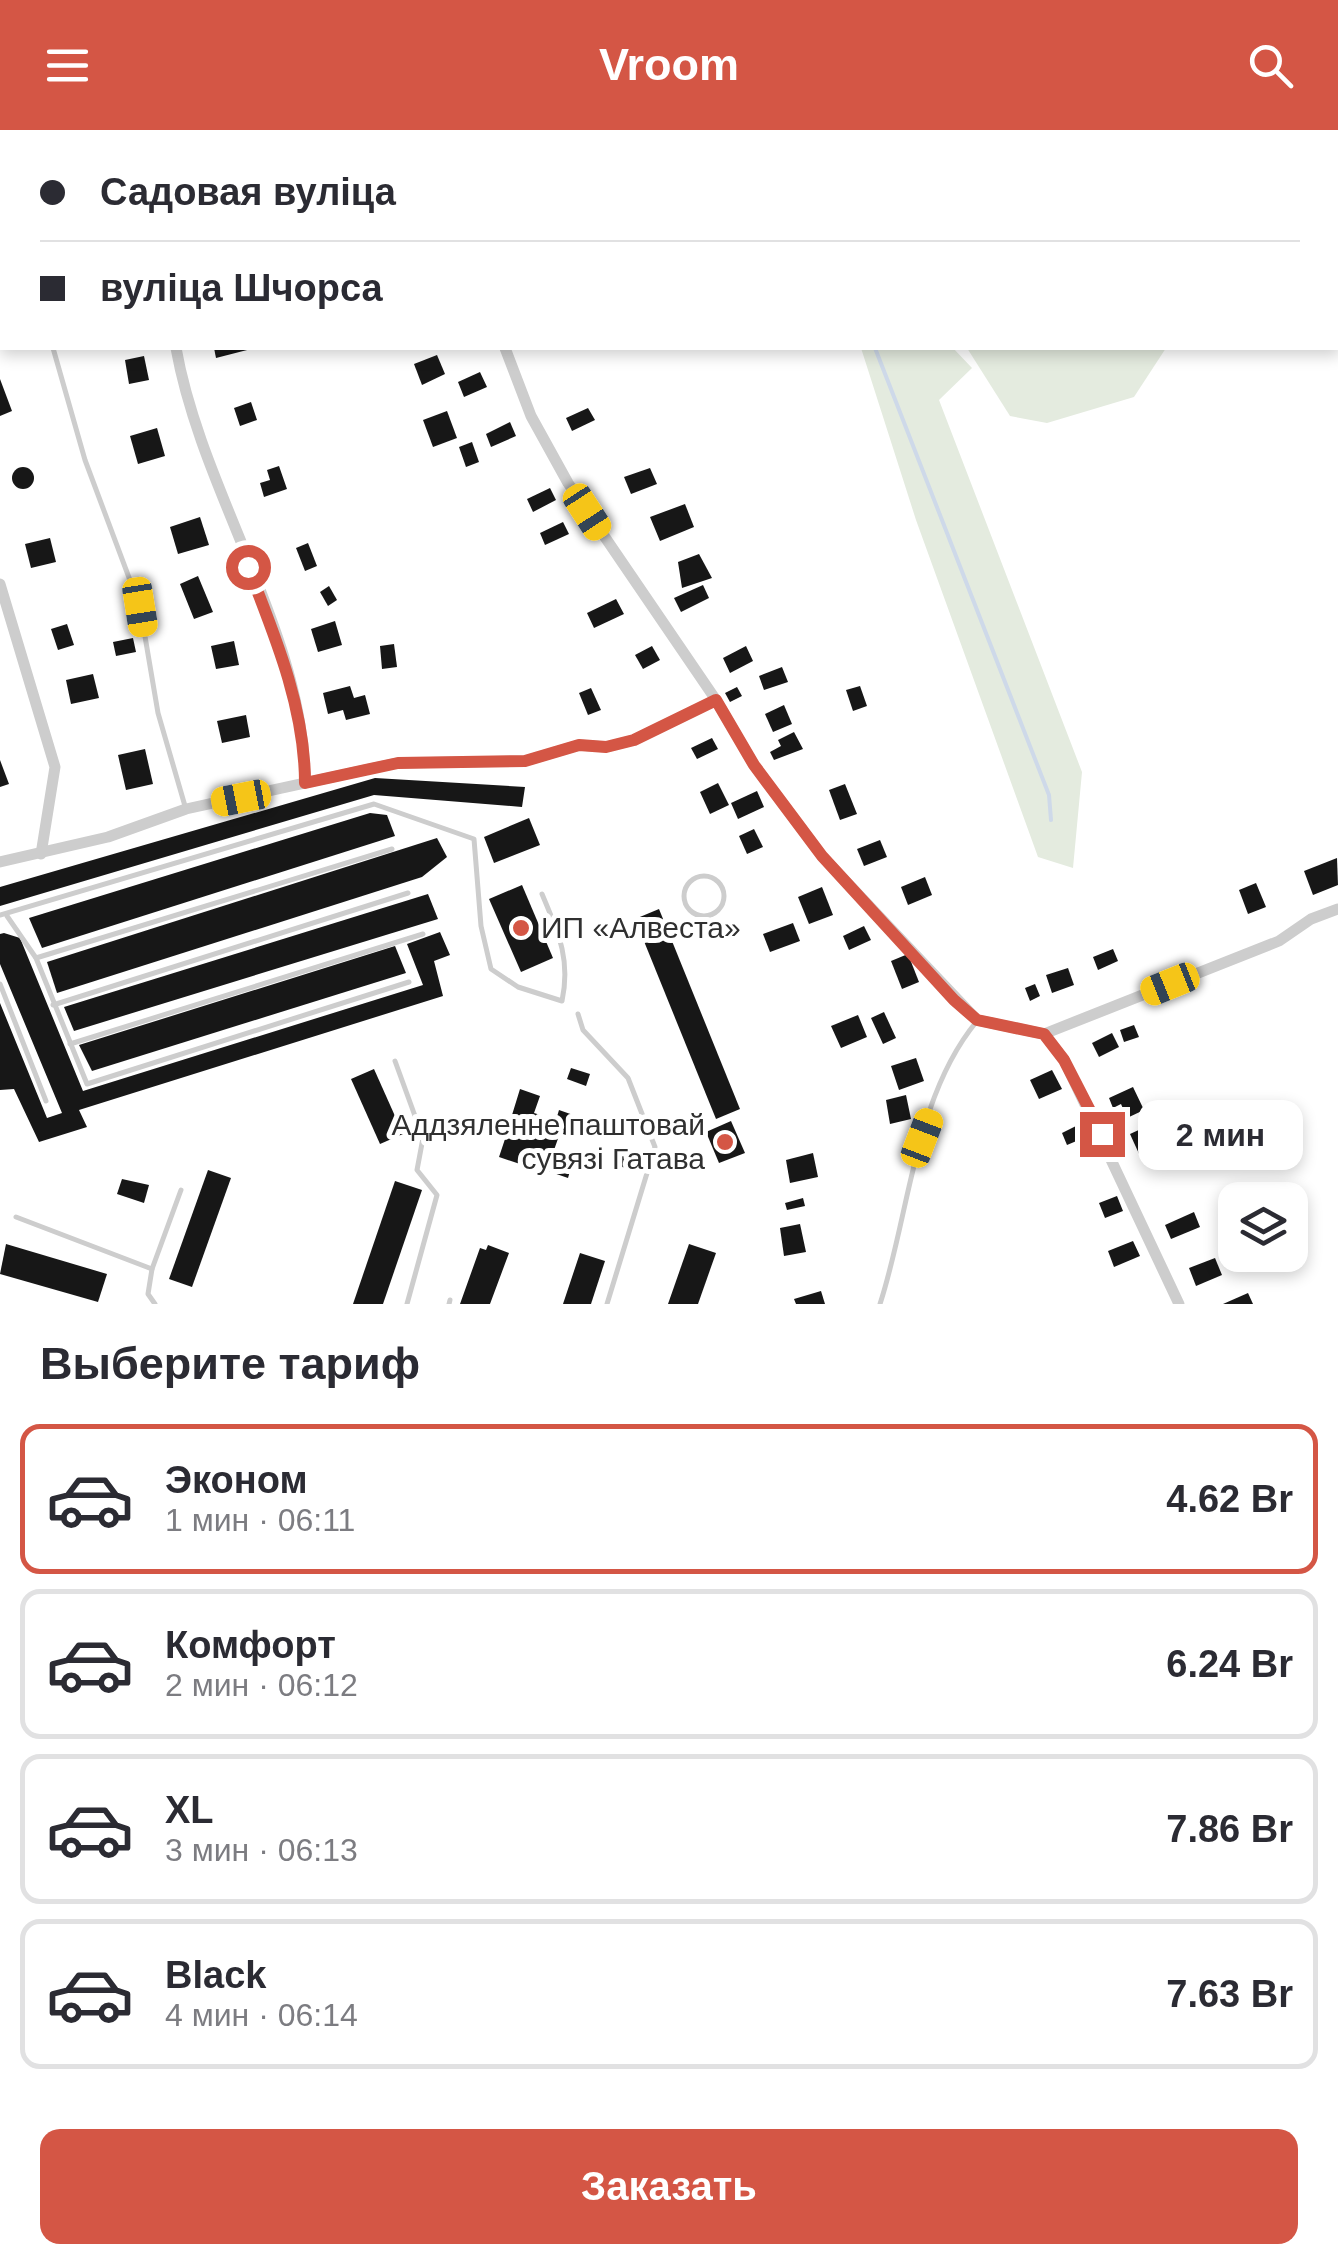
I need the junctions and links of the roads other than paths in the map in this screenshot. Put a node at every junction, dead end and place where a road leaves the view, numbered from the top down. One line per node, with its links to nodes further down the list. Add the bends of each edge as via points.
1 (54, 350): 7 (lane, via 85,460 140,607 158,713)
2 (176, 350): 6 (street, via 185,398 284,664 305,745)
3 (506, 350): 5 (street, via 531,416 568,483)
4 (0, 584): 9 (street, via 55,767)
5 (716, 700): 6 (street, via 606,747 579,745 525,761 398,763); 22 (street, via 754,765 822,856)
6 (305, 783): 7 (street)
7 (186, 809): 9 (street)
8 (392, 849): 17 (lane)
9 (41, 854): 10 (street)
10 (0, 862)
11 (408, 893): 20 (lane)
12 (542, 894): 15 (lane, via 563,943 568,971 562,1001 518,988 491,969 480,926 474,839 374,804)
13 (684, 898): 13 (lane, via 689,882 702,876 719,882 724,896 720,908 706,916 692,912)
14 (1338, 910): 23 (street, via 1278,941)
15 (3, 915): 17 (lane)
16 (424, 934): 24 (lane)
17 (36, 958): 20 (lane)
18 (409, 982): 24 (lane, via 99,1082 87,1084)
19 (0, 984): 26 (lane)
20 (53, 1005): 24 (lane)
21 (578, 1014): 32 (lane, via 583,1030 628,1078 655,1146)
22 (977, 1020): 23 (street); 33 (lane, via 957,1045 922,1138)
23 (1044, 1034): 34 (street, via 1102,1134)
24 (70, 1044)
25 (395, 1061): 31 (lane, via 423,1138 417,1170 437,1195)
26 (46, 1101)
27 (182, 1190): 29 (lane)
28 (16, 1217): 29 (lane)
29 (152, 1270): 30 (lane, via 148,1294)
30 (155, 1304)
31 (407, 1304)
32 (607, 1304)
33 (880, 1304)
34 (1180, 1304)

